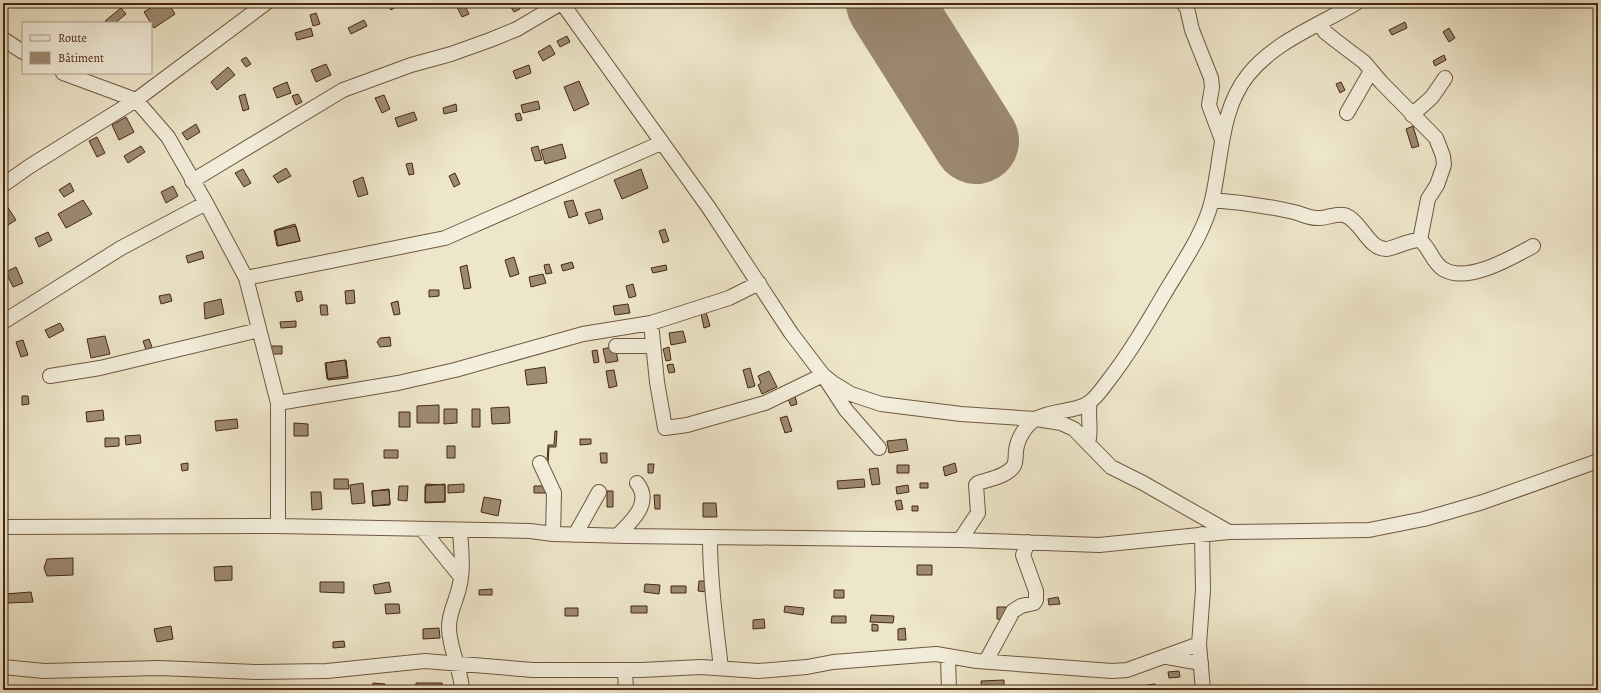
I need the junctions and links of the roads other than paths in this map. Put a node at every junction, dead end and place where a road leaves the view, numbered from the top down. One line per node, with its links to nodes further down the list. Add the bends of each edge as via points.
1 (266, 3): 11 (street)
2 (561, 3): 15 (street); 16 (street, via 490,40 343,90)
3 (1183, 3): 14 (street, via 1211,78 1210,105)
4 (1356, 3): 5 (street)
5 (1320, 23): 8 (street, via 1325,32 1364,62); 14 (street, via 1278,48 1262,60 1248,76 1236,95)
6 (3, 39): 7 (street)
7 (22, 51)
8 (1371, 71): 12 (street); 13 (street)
9 (66, 74): 11 (street)
10 (1445, 78): 13 (street, via 1432,97)
11 (136, 100): 16 (street, via 168,137); 17 (street)
12 (1347, 113)
13 (1412, 115): 20 (street, via 1436,138 1444,165 1437,185 1428,199)
14 (1222, 140): 18 (street)
15 (661, 143): 22 (street, via 445,238); 23 (street, via 709,208)
16 (192, 181): 19 (street)
17 (3, 185)
18 (1212, 200): 20 (street, via 1268,207 1318,218 1344,215 1358,224 1362,232 1381,248 1387,249 1412,240); 32 (street, via 1196,240 1154,313 1118,368)
19 (206, 203): 22 (street); 24 (street, via 121,248)
20 (1420, 240): 21 (street, via 1442,269 1455,274 1492,268)
21 (1533, 246)
22 (246, 278): 26 (street)
23 (759, 283): 25 (street, via 729,298); 29 (street, via 791,333)
24 (3, 322)
25 (651, 323): 28 (street); 31 (street, via 583,334 455,370 398,383)
26 (259, 330): 30 (street, via 100,368); 31 (street)
27 (616, 346): 28 (street)
28 (652, 346): 29 (street, via 663,425 667,429 765,403)
29 (823, 374): 33 (street, via 851,394 881,404 961,414); 35 (street, via 846,410)
30 (50, 376)
31 (278, 402): 40 (street)
32 (1090, 402): 33 (street); 34 (street, via 1088,411 1091,433)
33 (1036, 419): 34 (street, via 1061,423 1074,429); 50 (street, via 1021,436 1013,468 1003,475 976,485 978,513)
34 (1088, 444): 44 (street, via 1112,467)
35 (879, 448)
36 (1598, 461): 44 (street, via 1483,502 1424,519 1376,528 1316,532)
37 (540, 463): 45 (street, via 554,493)
38 (637, 483): 48 (street, via 644,498 640,509)
39 (599, 492): 47 (street)
40 (278, 526): 41 (street); 42 (street)
41 (3, 527)
42 (422, 529): 43 (street); 52 (street)
43 (460, 530): 45 (street, via 530,531); 52 (street)
44 (1229, 532): 46 (street)
45 (553, 534): 47 (street)
46 (1202, 534): 51 (street, via 1099,545); 53 (street, via 1203,590)
47 (575, 535): 48 (street)
48 (617, 536): 49 (street)
49 (710, 538): 50 (street); 60 (street, via 713,613)
50 (965, 540): 51 (street)
51 (1028, 542): 56 (street, via 1023,554 1036,591 1036,600 1013,611)
52 (461, 576): 57 (street, via 450,612 449,625)
53 (1199, 644): 55 (street); 58 (street)
54 (948, 657): 56 (street); 60 (street, via 936,654 903,656 774,670); 64 (street)
55 (1166, 657): 56 (street, via 1128,670 1112,671); 58 (street)
56 (986, 662)
57 (456, 663): 59 (street, via 425,661 327,671 256,672 159,668 44,671); 61 (street, via 533,670); 62 (street)
58 (1201, 663): 65 (street)
59 (3, 667)
60 (721, 668): 61 (street)
61 (625, 670): 63 (street)
62 (462, 690)
63 (626, 690)
64 (949, 690)
65 (1203, 690)

